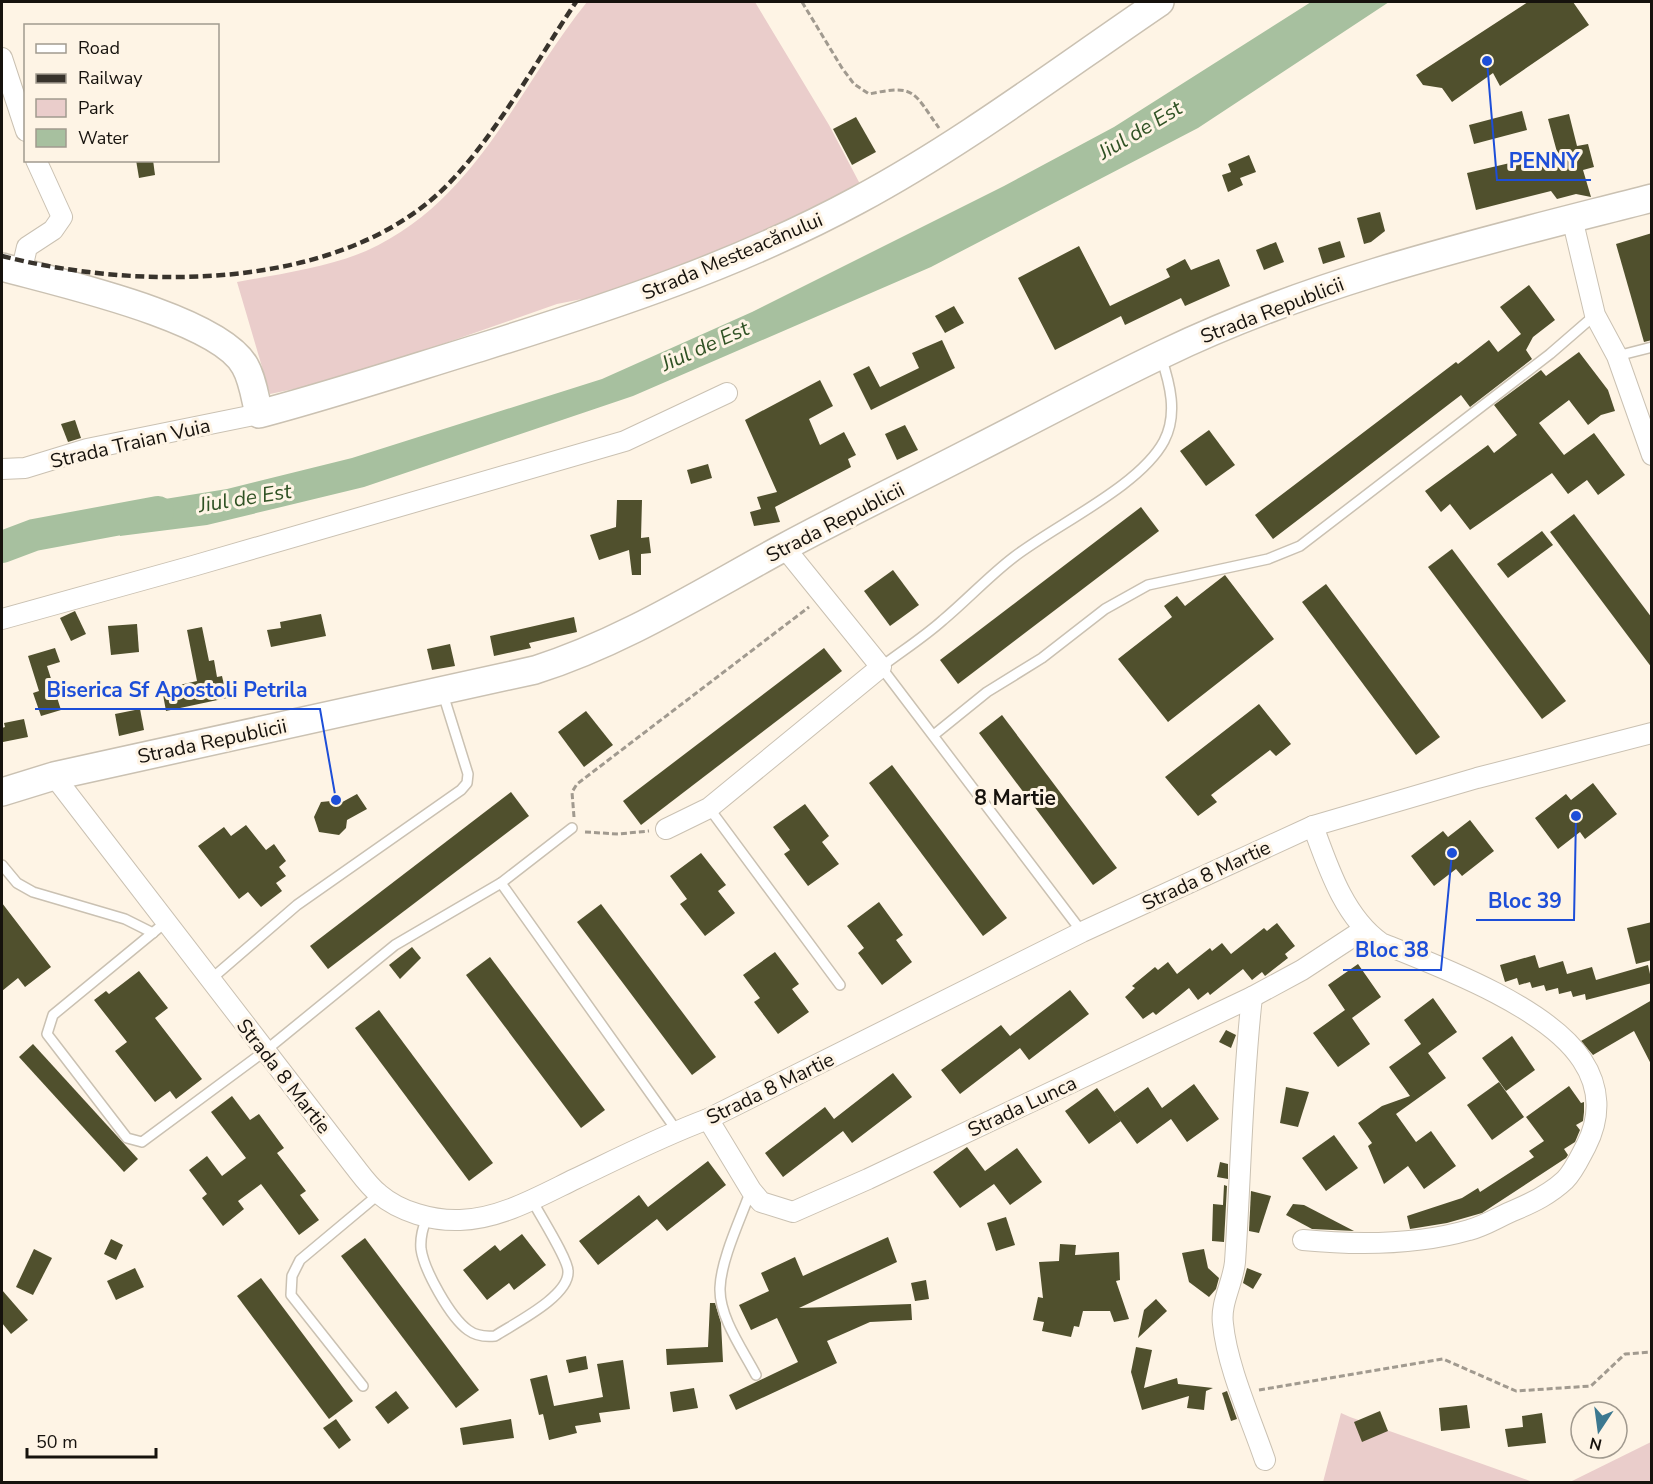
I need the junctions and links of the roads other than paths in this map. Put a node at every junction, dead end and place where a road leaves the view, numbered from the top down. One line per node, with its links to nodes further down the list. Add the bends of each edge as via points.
1 (1160, 2): 13 (main road, Strada Mesteacănului, via 952,144 856,201 709,270 607,308)
2 (2, 58): 3 (street)
3 (24, 125)
4 (37, 162): 7 (street, via 62,218 53,230 27,246)
5 (1652, 198): 6 (main road, Strada Republicii)
6 (1572, 218): 8 (street); 10 (main road, Strada Republicii, via 1465,245 1306,294)
7 (11, 270): 13 (main road, via 165,315 226,344 244,364)
8 (1595, 315): 11 (street); 21 (lane, via 1300,546 1268,559 1148,585 1105,609 1041,658 987,692)
9 (1652, 347): 11 (lane)
10 (1160, 355): 16 (main road, Strada Republicii); 18 (lane, via 1171,397 1172,420 1164,441 1146,466 1127,483 1013,558 942,622)
11 (1617, 356): 14 (street)
12 (727, 393): 17 (street, via 625,441)
13 (259, 414): 15 (street, Strada Traian Vuia, via 87,449 26,468)
14 (1652, 455)
15 (2, 470)
16 (784, 547): 18 (street); 19 (main road, Strada Republicii, via 583,655)
17 (2, 619)
18 (881, 667): 21 (lane); 24 (street)
19 (443, 692): 22 (main road, Strada Republicii); 33 (lane, via 468,774 467,783 297,905)
20 (1652, 733): 25 (street, Strada 8 Martie)
21 (935, 734): 32 (lane)
22 (54, 776): 23 (main road, Strada Republicii); 30 (street, Strada 8 Martie)
23 (2, 792)
24 (709, 808): 27 (street); 34 (lane)
25 (1313, 825): 31 (street, via 1335,879); 32 (street, Strada 8 Martie)
26 (572, 828): 29 (lane)
27 (666, 829)
28 (2, 865): 30 (lane, via 16,883 33,892)
29 (501, 883): 36 (lane, via 395,945); 38 (lane)
30 (159, 928): 33 (street, Strada 8 Martie); 36 (lane, via 53,1015 47,1034 127,1138 142,1142)
31 (1363, 930): 35 (street, Strada Lunca); 43 (street, via 1381,943 1508,999 1556,1032 1582,1059 1598,1107 1589,1140 1567,1179 1544,1197 1472,1230 1433,1238)
32 (1082, 932): 37 (street, Strada 8 Martie)
33 (210, 980): 36 (street, Strada 8 Martie)
34 (840, 985)
35 (1252, 997): 39 (street, Strada Lunca, via 793,1212 761,1202); 46 (street, via 1242,1099 1244,1127 1234,1267 1222,1322)
36 (265, 1051): 40 (street, Strada 8 Martie)
37 (708, 1119): 38 (street, Strada 8 Martie); 39 (street, Strada Lunca)
38 (677, 1131): 41 (street, Strada 8 Martie)
39 (751, 1190): 44 (lane, via 720,1289 729,1322)
40 (379, 1194): 42 (street, Strada 8 Martie); 45 (lane, via 300,1260 292,1276 291,1295)
41 (532, 1200): 42 (street, Strada 8 Martie, via 460,1220); 42 (lane, via 569,1269 567,1285 495,1336 483,1337 467,1330 443,1301 421,1251)
42 (427, 1216)
43 (1303, 1240)
44 (756, 1375)
45 (363, 1386)
46 (1265, 1460)

